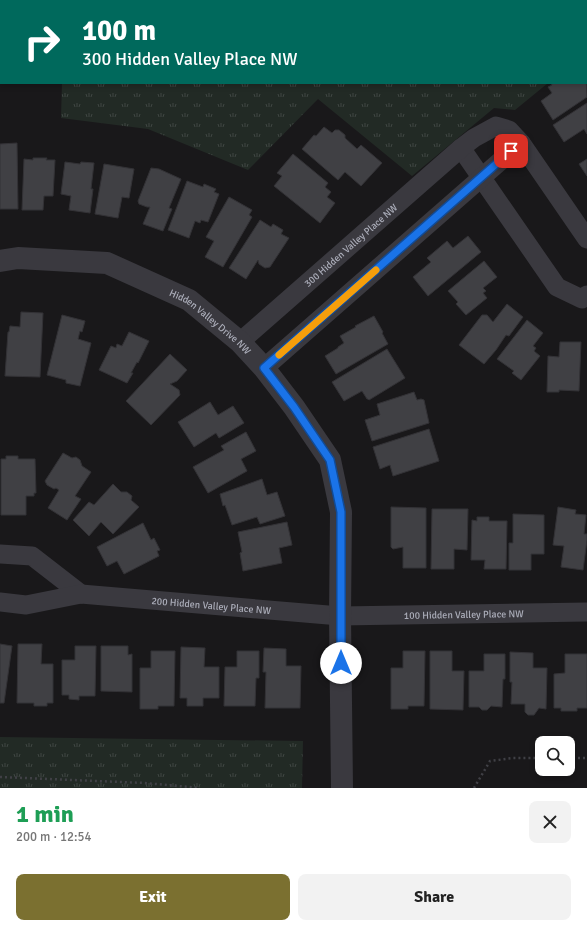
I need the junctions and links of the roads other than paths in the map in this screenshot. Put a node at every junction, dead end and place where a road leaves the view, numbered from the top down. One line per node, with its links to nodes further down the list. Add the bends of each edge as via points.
1 (521, 143): 2 (street, 300 Hidden Valley Place NW, via 509,130 496,126); 3 (street); 4 (street, 300 Hidden Valley Place NW)
2 (461, 148): 3 (street); 7 (street, 300 Hidden Valley Place NW)
3 (482, 176): 6 (street, via 557,286 582,299); 8 (street)
4 (587, 239)
5 (0, 261): 7 (street, Hidden Valley Drive NW, via 18,258 106,263 189,300)
6 (587, 295)
7 (240, 342): 8 (street, Hidden Valley Drive NW)
8 (264, 368): 13 (street, Hidden Valley Drive NW, via 330,460 341,512)
9 (0, 554): 10 (street, via 32,556)
10 (81, 594): 11 (street, 200 Hidden Valley Place NW, via 26,605); 13 (street, 200 Hidden Valley Place NW)
11 (0, 602)
12 (587, 612): 13 (street, 100 Hidden Valley Place NW)
13 (340, 616): 14 (street, Hidden Valley Drive NW)
14 (342, 788)

